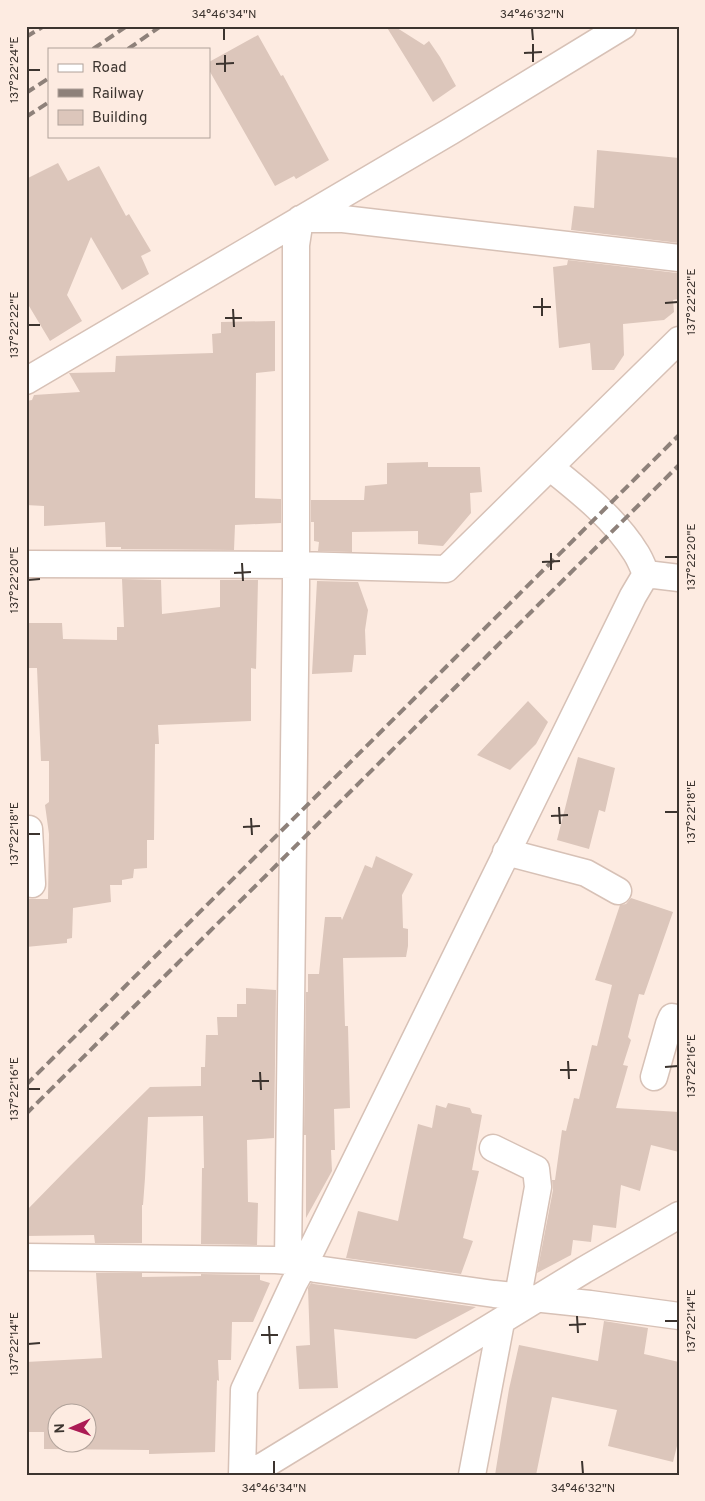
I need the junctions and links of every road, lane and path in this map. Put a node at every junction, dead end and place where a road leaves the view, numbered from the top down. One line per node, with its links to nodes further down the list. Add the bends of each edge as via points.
1 (622, 26): 2 (street)
2 (300, 219): 3 (street, via 342,219); 5 (street); 8 (street, via 296,245)
3 (679, 258)
4 (679, 340): 6 (street)
5 (26, 381)
6 (551, 468): 8 (street, via 446,569); 9 (street, via 617,527 637,554)
7 (26, 564): 8 (street)
8 (296, 565): 20 (street, via 290,1199)
9 (646, 574): 10 (street); 12 (street)
10 (679, 578)
11 (26, 829): 13 (street, via 29,829)
12 (506, 852): 14 (street, via 586,873); 20 (street)
13 (32, 884)
14 (618, 892)
15 (679, 1019): 16 (street, via 672,1018 669,1024)
16 (654, 1077)
17 (493, 1148): 21 (street, via 536,1169 538,1187)
18 (679, 1215): 21 (street, via 584,1270)
19 (26, 1257): 20 (street)
20 (296, 1263): 21 (street, via 316,1269); 24 (street, via 294,1283 244,1390)
21 (529, 1297): 22 (street); 23 (street)
22 (679, 1316)
23 (501, 1322): 24 (street); 25 (street)
24 (243, 1475)
25 (472, 1475)

